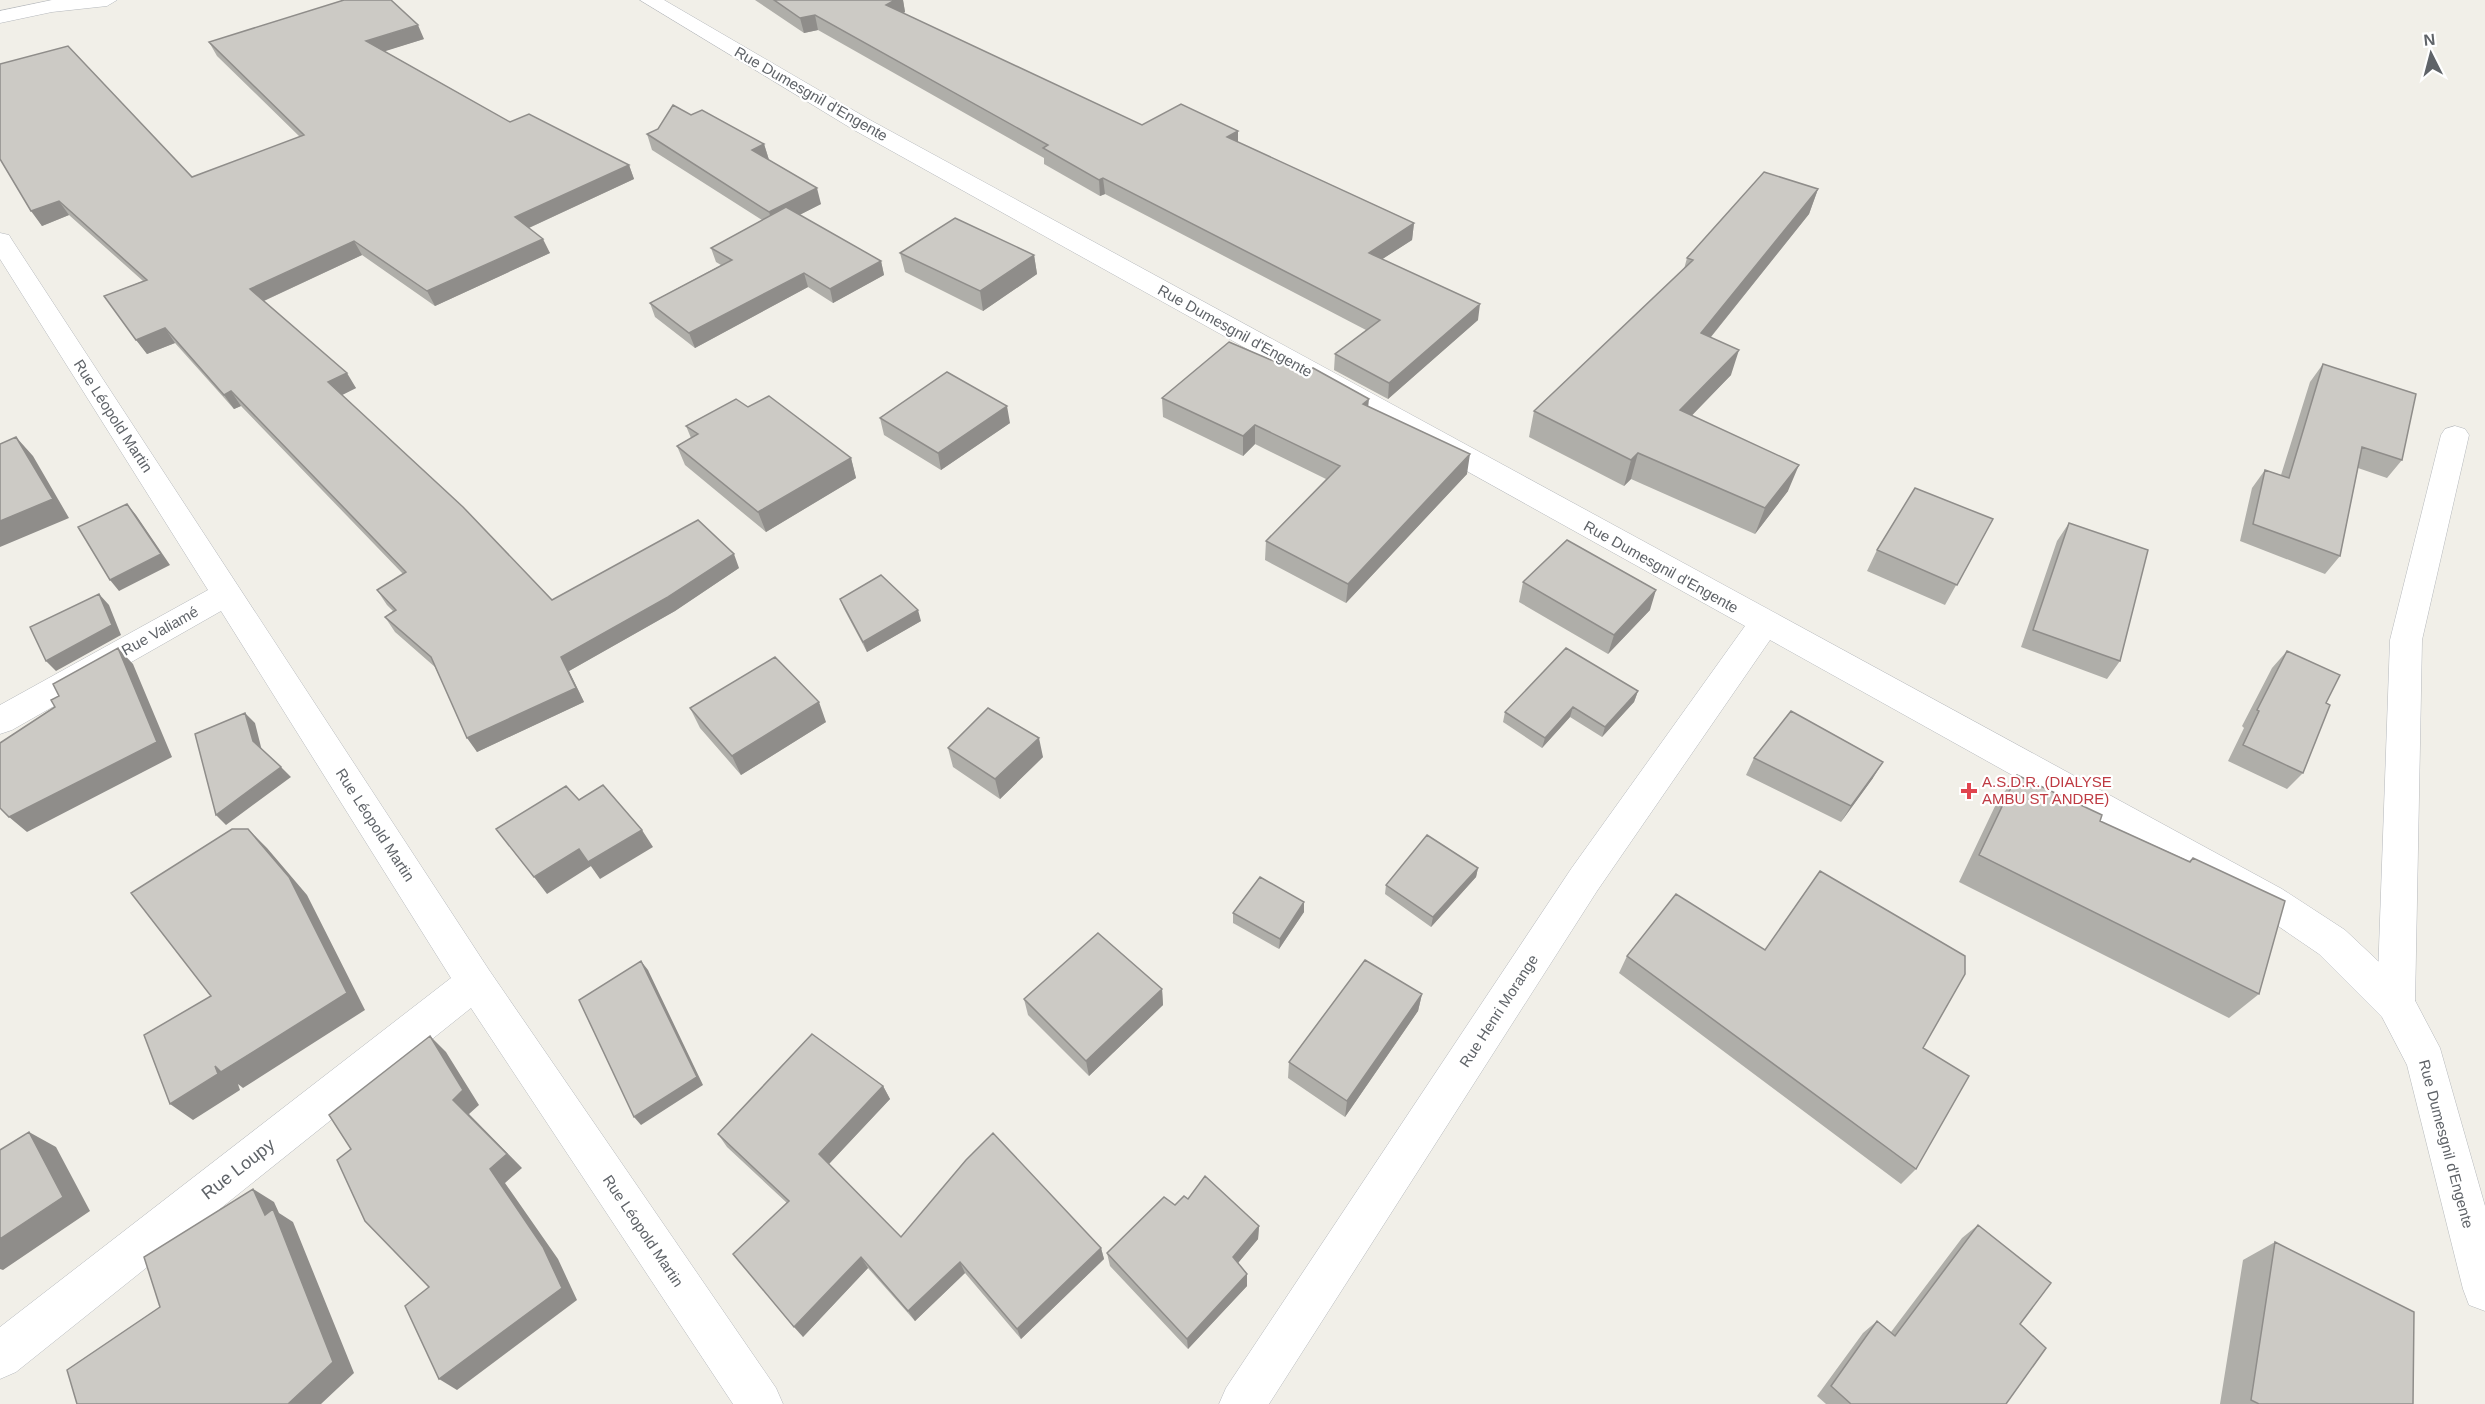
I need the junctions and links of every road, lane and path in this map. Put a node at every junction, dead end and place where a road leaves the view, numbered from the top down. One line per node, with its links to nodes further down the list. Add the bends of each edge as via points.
1 (107, 0): 3 (street)
2 (650, 0): 7 (street, Rue Dumesgnil d'Engente, via 862,125)
3 (0, 17)
4 (0, 240): 6 (street, Rue Léopold Martin)
5 (2456, 435): 10 (street, via 2406,640)
6 (226, 593): 8 (street, Rue Valiamé); 9 (street, Rue Léopold Martin)
7 (1764, 624): 10 (street, Rue Dumesgnil d'Engente, via 2269,900 2332,942); 14 (street, Rue Henri Morange, via 1584,880)
8 (0, 721)
9 (476, 982): 12 (street, Rue Loupy); 13 (street, Rue Léopold Martin)
10 (2396, 1004): 11 (street, Rue Dumesgnil d'Engente, via 2426,1061)
11 (2485, 1289)
12 (0, 1356)
13 (759, 1404)
14 (1242, 1404)

